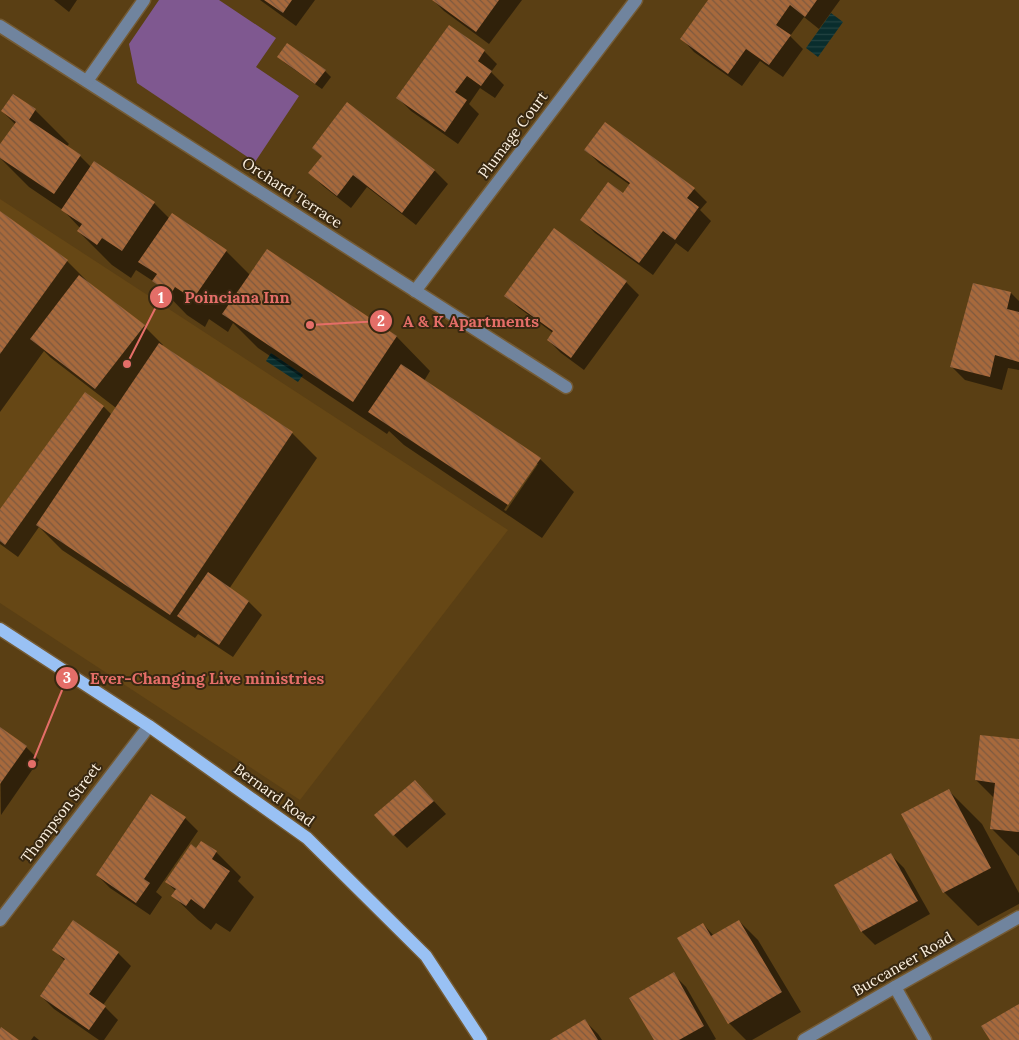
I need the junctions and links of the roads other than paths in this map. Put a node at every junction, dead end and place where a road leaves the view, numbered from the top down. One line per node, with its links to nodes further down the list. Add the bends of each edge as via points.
1 (144, 0): 4 (street)
2 (636, 0): 5 (street, Plumage Court)
3 (0, 26): 4 (street, Orchard Terrace)
4 (87, 81): 5 (street, Orchard Terrace)
5 (415, 290): 6 (street, Orchard Terrace)
6 (566, 387)
7 (0, 629): 8 (main road, Bernard Road)
8 (149, 726): 10 (street, Thompson Street); 12 (main road, Bernard Road, via 307,838 426,956)
9 (1019, 917): 11 (street, Buccaneer Road)
10 (0, 920)
11 (895, 987): 13 (street, Buccaneer Road); 14 (street)
12 (481, 1040)
13 (804, 1040)
14 (924, 1040)

